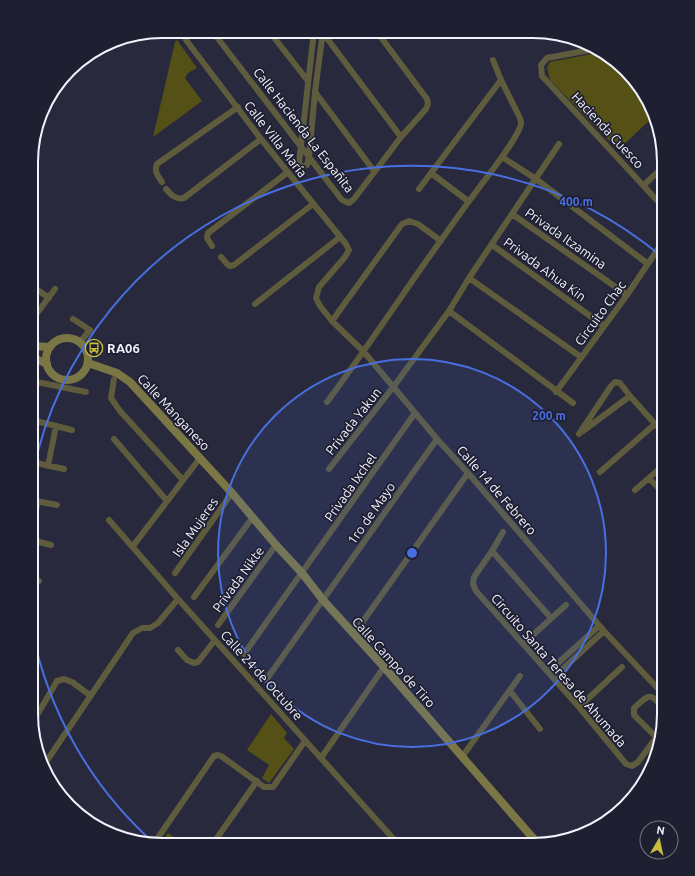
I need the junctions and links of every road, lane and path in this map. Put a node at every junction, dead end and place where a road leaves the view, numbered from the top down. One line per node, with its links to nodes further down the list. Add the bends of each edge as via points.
1 (218, 38): 17 (street, Calle Hacienda La Españita)
2 (274, 38): 11 (street)
3 (313, 38): 11 (street)
4 (322, 38): 12 (street)
5 (327, 38): 14 (street)
6 (381, 38): 14 (street, Calle Hacienda La Españita, via 427,99 428,104)
7 (186, 40): 13 (street, Calle Villa María)
8 (587, 51): 26 (street, Hacienda Cuesco, via 547,58 541,65 542,76)
9 (494, 60): 10 (street)
10 (501, 80): 18 (street, via 522,122); 23 (street)
11 (308, 81): 17 (street)
12 (315, 92): 19 (street); 20 (street)
13 (238, 107): 15 (street, Calle Villa María); 25 (street, via 157,164 156,174)
14 (401, 137): 20 (street, Calle Hacienda La Españita)
15 (261, 139): 21 (street, Calle Villa María); 27 (street, via 184,198 173,196)
16 (559, 144): 24 (street, Privada Yakun)
17 (301, 146): 19 (street, Calle Hacienda La Españita); 19 (street, via 299,163 302,167 307,165)
18 (502, 157): 24 (street); 30 (street)
19 (309, 158): 20 (street, Calle Hacienda La Españita, via 342,200 349,203)
20 (374, 171)
21 (288, 172): 31 (street, Calle Villa María); 36 (street, via 208,233 207,238)
22 (657, 172): 26 (street)
23 (431, 173): 28 (street); 30 (street)
24 (536, 179): 32 (street, Privada Yakun); 39 (street)
25 (162, 182)
26 (644, 184): 29 (street, Hacienda Cuesco)
27 (166, 189)
28 (419, 189)
29 (657, 200)
30 (468, 201): 34 (street)
31 (314, 204): 33 (street, Calle Villa María); 38 (street, via 234,265 230,266)
32 (512, 214): 35 (street, Privada Yakun); 43 (street, Privada Itzamina)
33 (340, 237): 45 (street, Calle Villa María, via 349,250 319,287); 46 (street)
34 (441, 241): 50 (street, via 418,224 409,221 402,224); 55 (street)
35 (492, 245): 40 (street, Privada Yakun); 51 (street, Privada Ahua Kin)
36 (212, 246)
37 (657, 250): 39 (street, Circuito Chac)
38 (221, 257)
39 (648, 264): 43 (street, Circuito Chac)
40 (470, 278): 47 (street, Privada Yakun); 56 (street)
41 (38, 290): 44 (street)
42 (56, 290): 44 (street)
43 (627, 295): 51 (street, Circuito Chac)
44 (48, 298): 48 (street)
45 (316, 298): 50 (street, Calle 14 de Febrero)
46 (255, 304)
47 (449, 311): 62 (street, Privada Yakun); 64 (street)
48 (38, 312)
49 (73, 319): 52 (street, via 90,330)
50 (332, 321): 55 (street, Calle 14 de Febrero)
51 (604, 326): 56 (street, Circuito Chac)
52 (80, 342): 54 (street, via 74,339 60,339); 58 (street, via 87,351)
53 (38, 346): 54 (street)
54 (50, 347): 59 (street, via 46,358)
55 (364, 352): 62 (street, Calle 14 de Febrero); 66 (street)
56 (581, 358): 64 (street, Circuito Chac)
57 (38, 360): 59 (street)
58 (88, 363): 59 (street, via 86,369 77,377 65,380 54,374); 75 (street, Calle Manganeso, via 125,377)
59 (47, 364)
60 (114, 379): 84 (street, via 110,398)
61 (38, 382): 63 (street)
62 (394, 386): 68 (street, Calle 14 de Febrero); 79 (street, Privada Yakun)
63 (86, 392)
64 (556, 392): 67 (street)
65 (630, 396): 65 (street, via 617,406 579,434 615,382 620,383); 70 (street)
66 (327, 402)
67 (573, 403)
68 (415, 413): 74 (street, Calle 14 de Febrero); 100 (street, Privada Ixchel)
69 (38, 422): 71 (street)
70 (655, 424): 80 (street)
71 (56, 426): 72 (street); 77 (street)
72 (72, 430)
73 (114, 439): 89 (street)
74 (437, 439): 82 (street, Calle 14 de Febrero); 103 (street, 1ro de Mayo)
75 (200, 458): 84 (street); 87 (street, Calle Manganeso)
76 (38, 464): 77 (street)
77 (48, 466): 78 (street)
78 (64, 469)
79 (329, 469)
80 (600, 472)
81 (657, 472): 83 (street)
82 (468, 473): 107 (street, Calle 14 de Febrero); 109 (street)
83 (649, 478): 85 (street); 86 (street)
84 (183, 480): 89 (street)
85 (657, 487)
86 (635, 490)
87 (232, 493): 92 (street, Calle Campo de Tiro); 99 (street, Isla Mujeres)
88 (38, 501): 90 (street)
89 (167, 501): 97 (street)
90 (57, 505)
91 (109, 520): 97 (street, Calle 24 de Octubre)
92 (250, 521): 96 (street, Calle Campo de Tiro); 101 (street)
93 (503, 532): 98 (street)
94 (38, 542): 95 (street)
95 (51, 545)
96 (276, 545): 100 (street, Calle Campo de Tiro); 106 (street, Privada Nikte)
97 (133, 546): 102 (street, Calle 24 de Octubre)
98 (492, 551): 105 (street); 111 (street, Circuito Santa Teresa de Ahumada, via 474,577 473,584 476,591)
99 (175, 573)
100 (302, 573): 103 (street, Calle Campo de Tiro); 113 (street, Privada Ixchel)
101 (194, 597)
102 (178, 599): 110 (street, Calle 24 de Octubre); 122 (street, via 158,622 150,628 142,628 133,633)
103 (323, 600): 109 (street, Calle Campo de Tiro); 119 (street, 1ro de Mayo)
104 (566, 605): 105 (street)
105 (551, 618): 111 (street)
106 (218, 625)
107 (599, 626): 108 (street, Calle 14 de Febrero); 116 (street)
108 (604, 631): 118 (street); 120 (street, Calle 14 de Febrero)
109 (354, 634): 114 (street, Calle Campo de Tiro)
110 (215, 640): 112 (street, via 198,662 187,660); 129 (street, Calle 24 de Octubre)
111 (523, 644): 116 (street, Circuito Santa Teresa de Ahumada)
112 (178, 650)
113 (244, 654)
114 (384, 667): 130 (street, Calle Campo de Tiro); 131 (street)
115 (622, 667): 124 (street)
116 (548, 672): 118 (street, Circuito Santa Teresa de Ahumada)
117 (520, 676): 121 (street)
118 (553, 678): 124 (street, Circuito Santa Teresa de Ahumada)
119 (266, 680)
120 (657, 685)
121 (510, 691): 126 (street); 130 (street)
122 (91, 696): 125 (street, via 72,682 64,679 57,681); 132 (street)
123 (657, 700): 127 (street, Circuito Santa Teresa de Ahumada, via 654,697 646,697 633,711)
124 (579, 707): 128 (street, Circuito Santa Teresa de Ahumada, via 626,764 632,766 638,762)
125 (38, 713)
126 (540, 729)
127 (655, 736)
128 (655, 739)
129 (305, 741): 131 (street, Calle 24 de Octubre); 133 (street, via 273,787 264,786)
130 (462, 757): 137 (street, Calle Campo de Tiro)
131 (320, 758): 136 (street, Calle 24 de Octubre)
132 (47, 761)
133 (257, 781): 134 (street, via 221,756 214,756); 135 (street)
134 (158, 838)
135 (217, 838)
136 (393, 838)
137 (533, 838)

